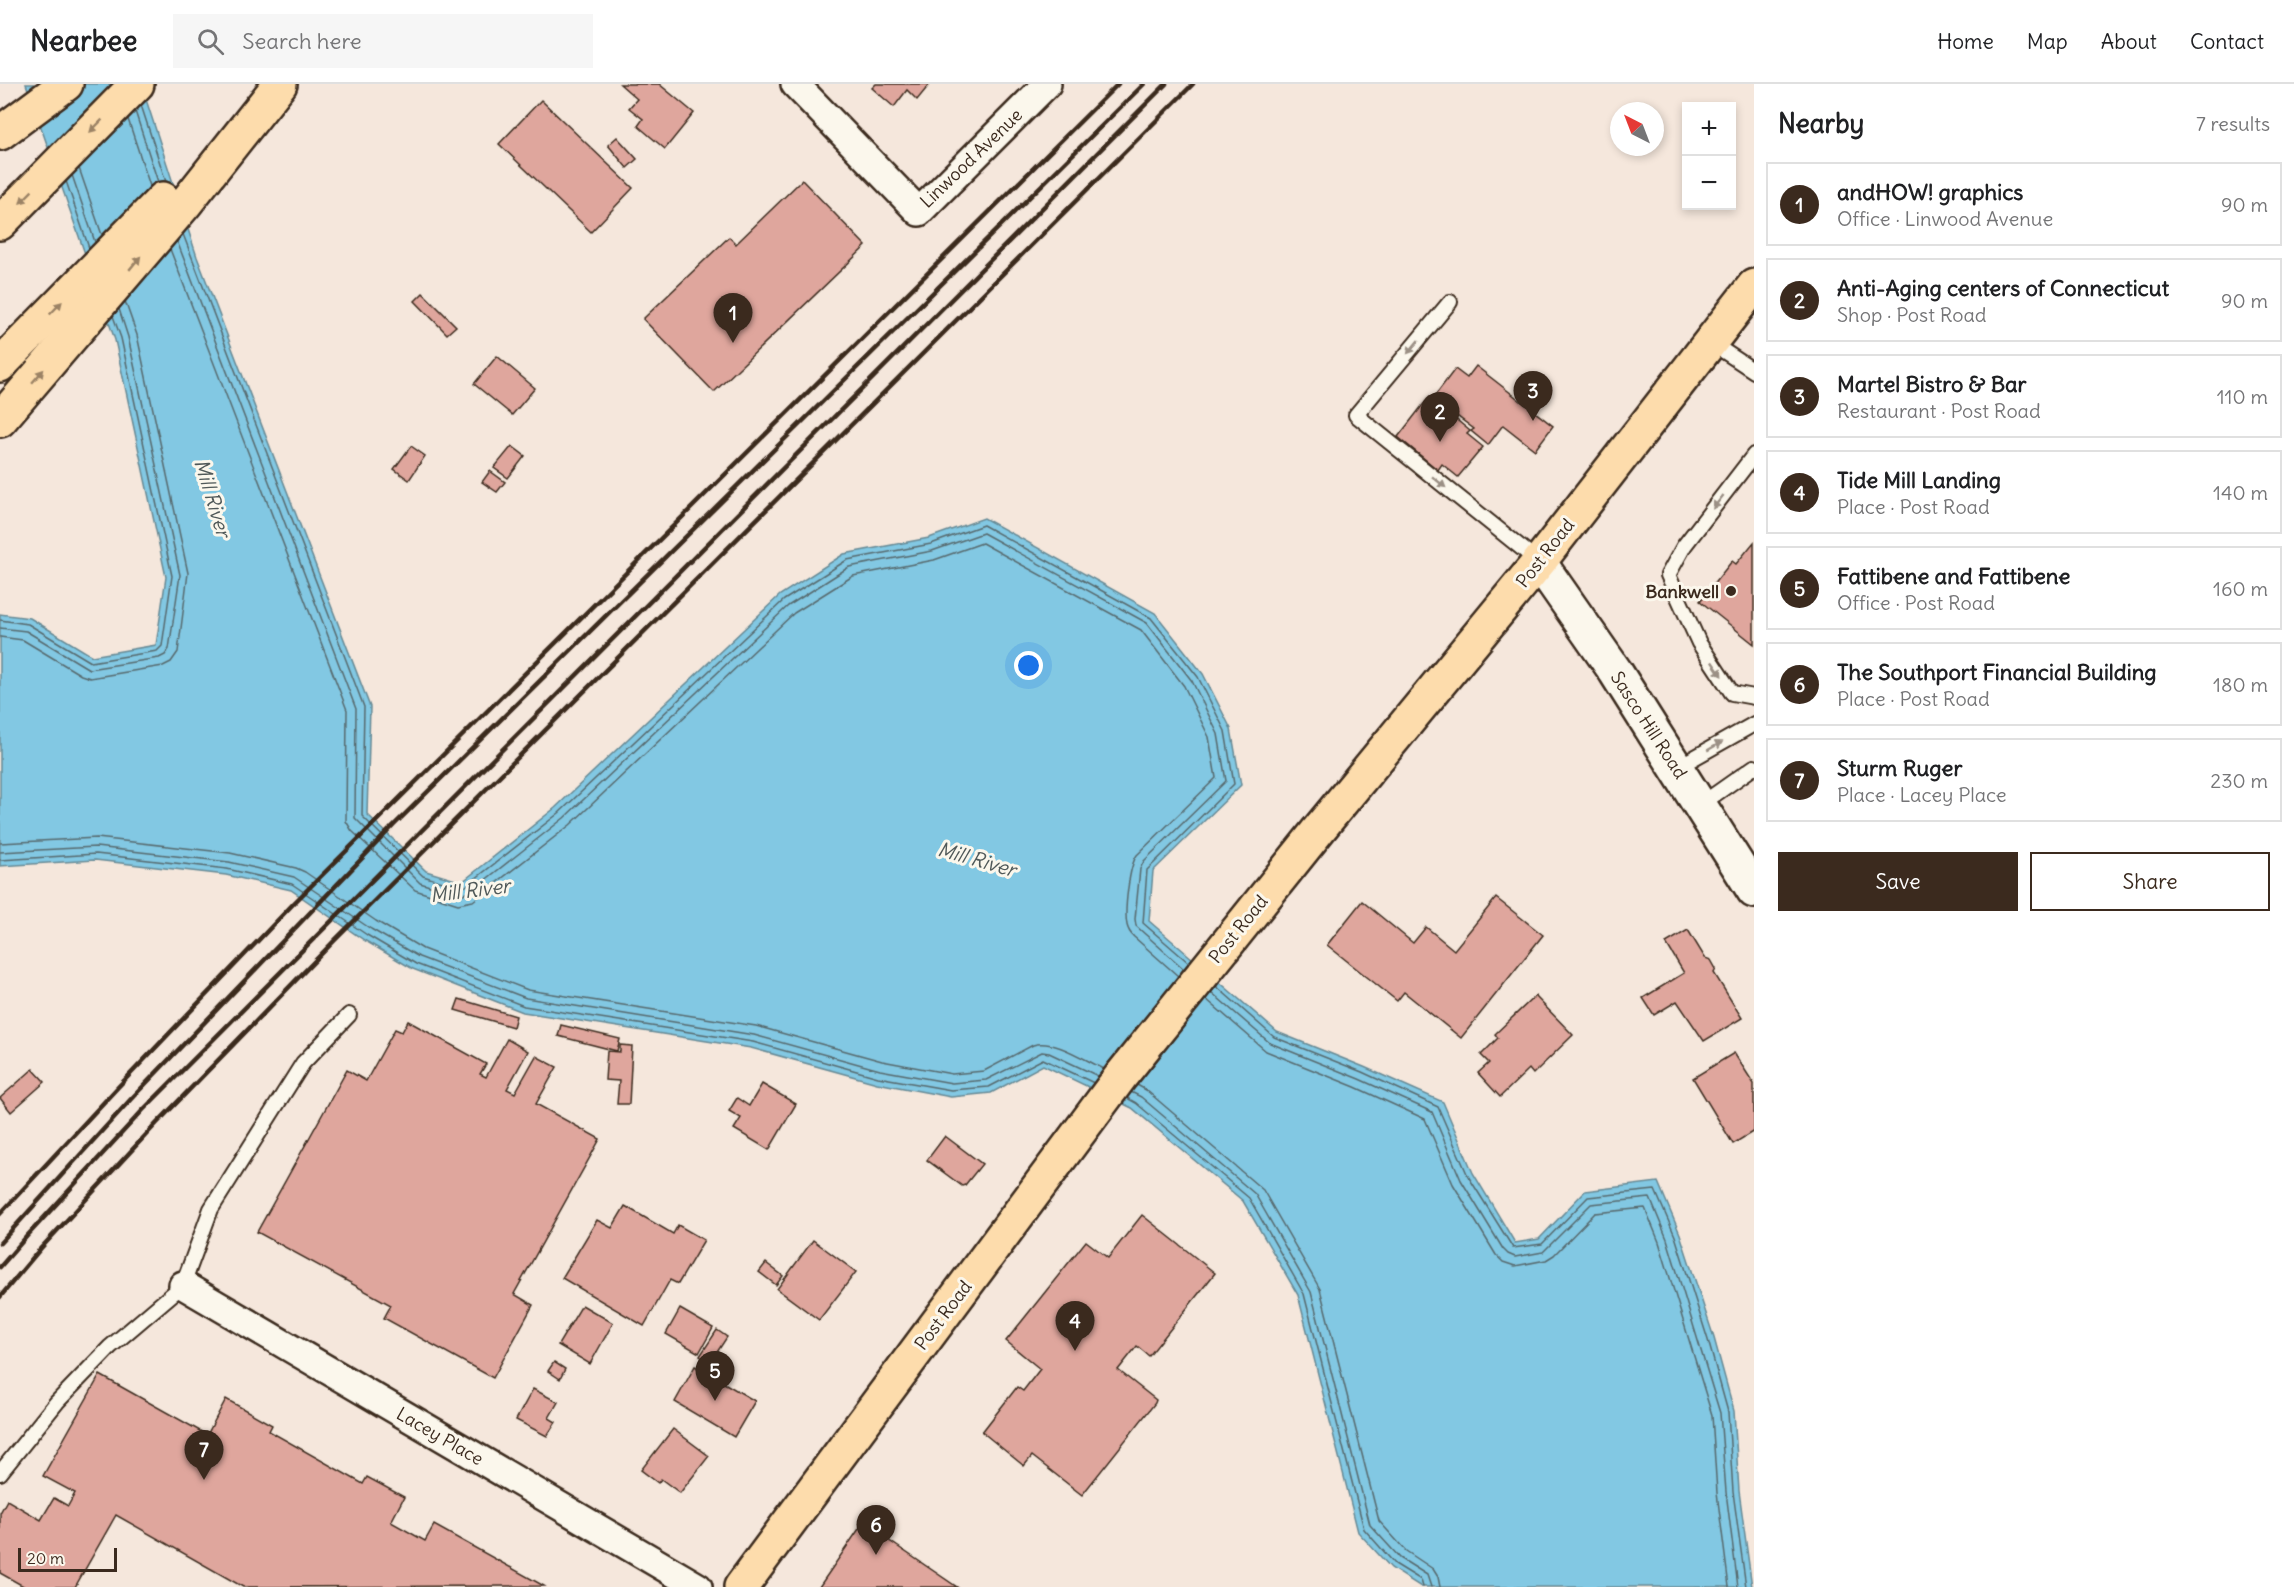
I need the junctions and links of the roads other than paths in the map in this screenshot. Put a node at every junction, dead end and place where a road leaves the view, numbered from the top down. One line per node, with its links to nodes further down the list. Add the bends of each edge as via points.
1 (66, 84): 7 (main road)
2 (137, 84): 9 (main road, one-way to 9)
3 (275, 84): 8 (main road)
4 (280, 84): 8 (main road)
5 (795, 84): 6 (street, Linwood Avenue, via 919,212)
6 (1047, 84)
7 (0, 133)
8 (182, 193): 13 (main road, one-way to 8, via 87,276); 15 (main road, one-way to 8, via 98,307)
9 (0, 223)
10 (1754, 286): 12 (main road, Post Road)
11 (1450, 302): 17 (lane, one-way to 17, via 1356,415)
12 (1710, 342): 14 (lane); 17 (main road, Post Road)
13 (0, 365)
14 (1754, 370)
15 (0, 420)
16 (1754, 455): 18 (lane, one-way to 18, via 1684,546 1668,575 1699,643 1732,693)
17 (1539, 562): 21 (street, Sasco Hill Road); 28 (main road, Post Road, via 1121,1076)
18 (1754, 697)
19 (1754, 724): 21 (lane, one-way to 19)
20 (1754, 767): 22 (lane)
21 (1676, 768): 22 (street, Sasco Hill Road)
22 (1700, 805): 23 (street, Sasco Hill Road)
23 (1754, 891)
24 (349, 1016): 25 (lane, via 303,1063 211,1209)
25 (183, 1285): 26 (lane, via 102,1355 57,1402); 27 (street, Lacey Place)
26 (0, 1473)
27 (698, 1587)
28 (741, 1587)

